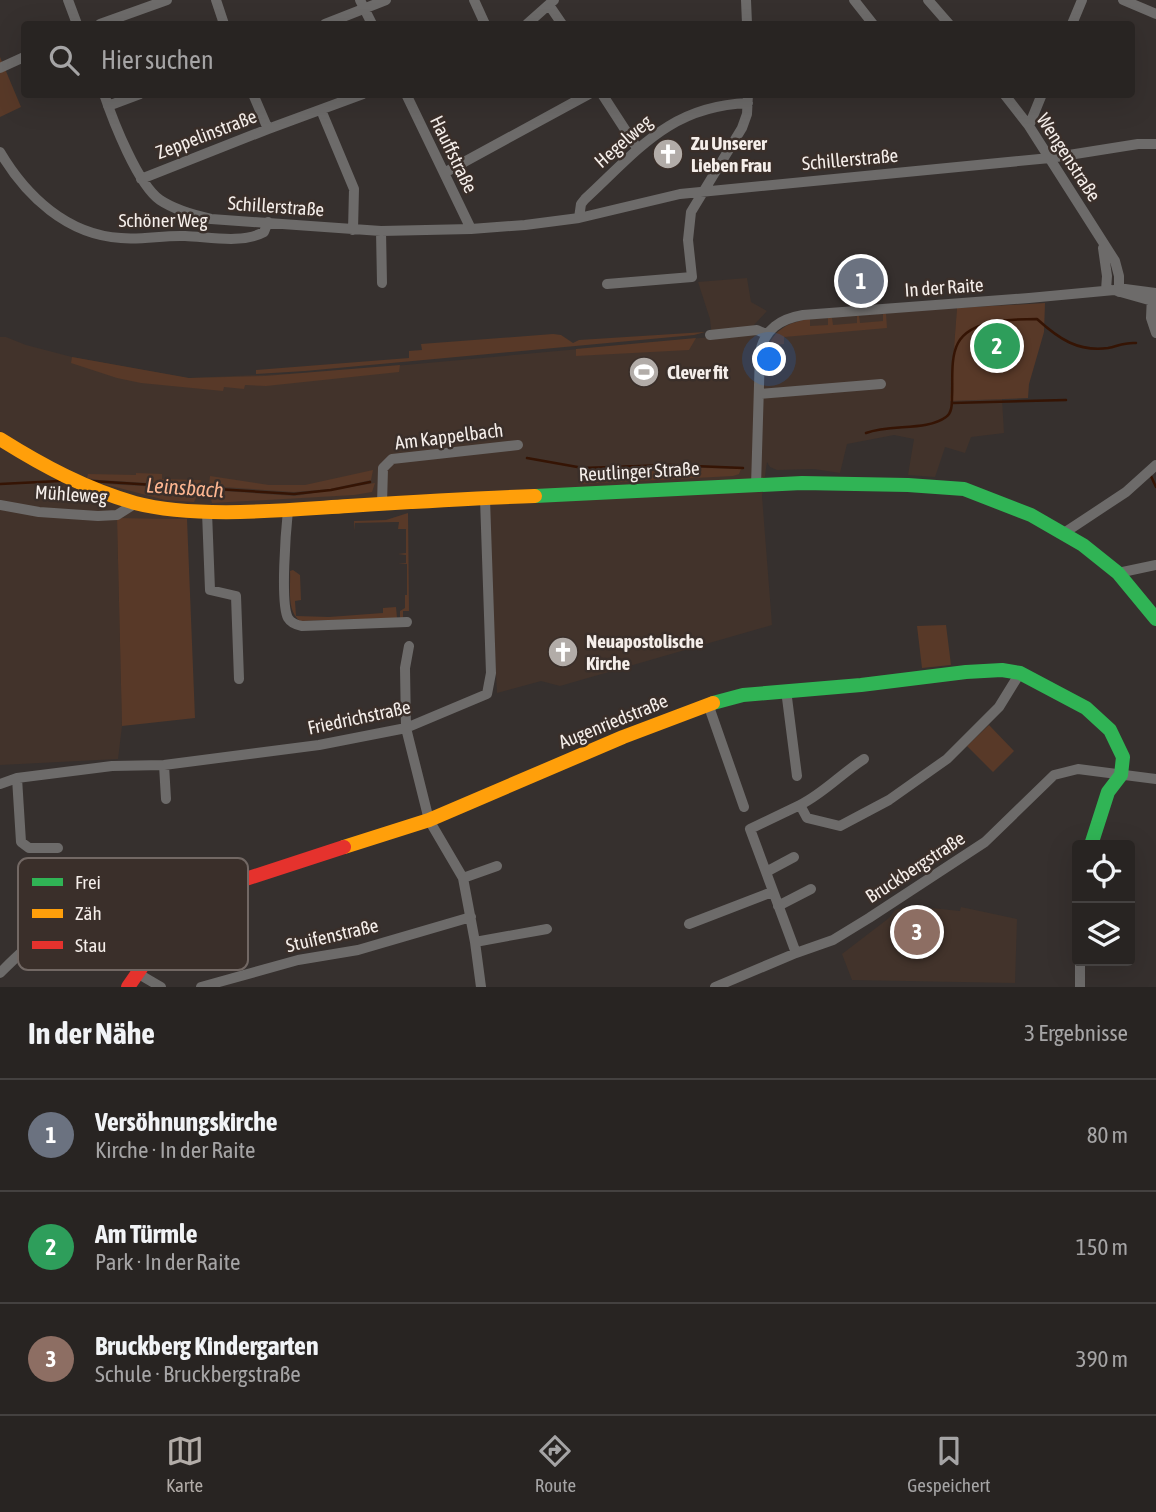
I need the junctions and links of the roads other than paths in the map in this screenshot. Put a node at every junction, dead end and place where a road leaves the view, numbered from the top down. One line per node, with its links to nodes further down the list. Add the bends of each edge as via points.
1 (68, 0): 15 (street)
2 (167, 0): 12 (street)
3 (216, 0): 17 (street)
4 (386, 0): 13 (street)
5 (474, 0): 20 (street)
6 (746, 0): 23 (street)
7 (854, 0): 24 (street)
8 (928, 0): 25 (street)
9 (1082, 0): 26 (street)
10 (1123, 0): 14 (street)
11 (551, 2): 21 (street); 22 (street)
12 (144, 4): 16 (street)
13 (362, 5): 18 (street); 19 (street)
14 (1156, 14)
15 (76, 21)
16 (107, 21)
17 (223, 21)
18 (331, 21)
19 (370, 21)
20 (484, 21)
21 (530, 21)
22 (560, 21)
23 (747, 21)
24 (871, 21)
25 (946, 21)
26 (1073, 21)
27 (21, 58): 28 (street)
28 (0, 68)
29 (105, 98): 39 (street, Schillerstraße)
30 (129, 98): 39 (street)
31 (255, 98): 42 (street)
32 (352, 98): 40 (street, Zeppelinstraße)
33 (408, 98): 47 (street, Hauffstraße)
34 (582, 98): 47 (street)
35 (605, 98): 44 (street)
36 (1007, 98): 41 (street, Wengenstraße)
37 (1040, 98): 41 (street)
38 (748, 99): 44 (street, Hegelweg, via 703,109 656,132); 49 (street, via 742,128)
39 (108, 106): 48 (street, Schillerstraße)
40 (321, 110): 42 (street, Zeppelinstraße); 53 (street, via 354,190)
41 (1029, 126): 46 (street, Wengenstraße)
42 (268, 129): 48 (street, Zeppelinstraße)
43 (1156, 144): 46 (street, Schillerstraße)
44 (637, 148): 50 (street, Hegelweg, via 585,199)
45 (0, 152): 51 (street, Schöner Weg, via 33,196 86,233 124,239 251,239 264,232)
46 (1050, 158): 49 (street, Schillerstraße); 57 (street, Wengenstraße, via 1101,241)
47 (444, 173): 52 (street, Hauffstraße)
48 (141, 178): 51 (street, Schillerstraße, via 158,199 188,214)
49 (706, 191): 50 (street, Schillerstraße); 56 (street, via 691,212 692,277)
50 (579, 218): 52 (street, Schillerstraße)
51 (268, 222): 53 (street, Schillerstraße)
52 (471, 229): 54 (street, Schillerstraße)
53 (353, 230): 54 (street, Schillerstraße)
54 (381, 231): 55 (street)
55 (382, 283)
56 (607, 284)
57 (1114, 291): 58 (street, In der Raite, via 1133,289); 60 (street, In der Raite, via 803,315 780,321)
58 (1154, 297): 59 (street)
59 (1156, 333)
60 (766, 334): 61 (street, via 757,330); 63 (street, via 760,352)
61 (710, 335)
62 (881, 384): 63 (street)
63 (759, 394): 67 (street)
64 (0, 439): 69 (main road, Reutlinger Straße, via 50,470)
65 (517, 445): 70 (street, Am Kappelbach, via 392,459 383,468)
66 (1156, 464): 74 (street, via 1126,492)
67 (756, 486): 68 (main road, Reutlinger Straße); 74 (main road, Reutlinger Straße, via 951,487 997,500)
68 (485, 499): 70 (main road, Reutlinger Straße); 84 (street, Friedrichstraße, via 491,673 487,694)
69 (136, 503): 71 (street, Mühleweg, via 117,515 98,516); 73 (main road, Reutlinger Straße)
70 (382, 504): 72 (main road, Reutlinger Straße)
71 (0, 505)
72 (288, 510): 73 (main road, Reutlinger Straße); 78 (street, via 286,612 291,622 306,626)
73 (207, 512): 81 (street, via 210,590 236,596)
74 (1064, 533): 76 (main road, Reutlinger Straße)
75 (1156, 565): 76 (street)
76 (1118, 573): 77 (main road, Reutlinger Straße)
77 (1156, 619)
78 (407, 622)
79 (409, 646): 84 (street)
80 (1020, 673): 82 (main road, Augenriedstraße, via 966,672); 87 (main road, Augenriedstraße, via 1086,708 1110,730 1123,757); 93 (street, via 999,707 947,759 889,800 840,826 807,818)
81 (239, 679)
82 (786, 690): 83 (main road, Augenriedstraße); 88 (street)
83 (708, 704): 94 (street); 95 (main road, Augenriedstraße)
84 (406, 728): 86 (street, Friedrichstraße, via 319,745); 95 (street)
85 (864, 759): 93 (street)
86 (164, 765): 89 (street, Friedrichstraße, via 113,766); 92 (street)
87 (1121, 775): 90 (street, Bruckbergstraße); 96 (main road, via 1108,792); 110 (street, Bruckbergstraße, via 1078,769 1054,775 985,842 833,940)
88 (797, 776)
89 (17, 779): 91 (street, Friedrichstraße); 97 (street, via 21,842 29,848)
90 (1156, 779)
91 (0, 784)
92 (166, 799)
93 (800, 805): 100 (street, via 750,829)
94 (744, 807)
95 (429, 820): 101 (main road, Augenriedstraße); 102 (street)
96 (1092, 840)
97 (58, 848)
98 (794, 857): 100 (street)
99 (497, 866): 102 (street)
100 (766, 872): 104 (street)
101 (248, 878)
102 (463, 878): 106 (street)
103 (811, 888): 105 (street)
104 (772, 892): 105 (street); 107 (street)
105 (778, 906): 110 (street)
106 (471, 917): 109 (street); 118 (street, Stuifenstraße, via 358,950 298,960)
107 (689, 924)
108 (547, 929): 109 (street)
109 (475, 942): 119 (street)
110 (796, 953): 120 (street, Bruckbergstraße)
111 (18, 954): 114 (street)
112 (1080, 966): 121 (street)
113 (139, 970): 115 (main road, Augenriedstraße)
114 (0, 973)
115 (137, 973): 116 (main road, Augenriedstraße); 117 (street)
116 (128, 987)
117 (161, 987)
118 (201, 987)
119 (481, 987)
120 (715, 987)
121 (1080, 987)

